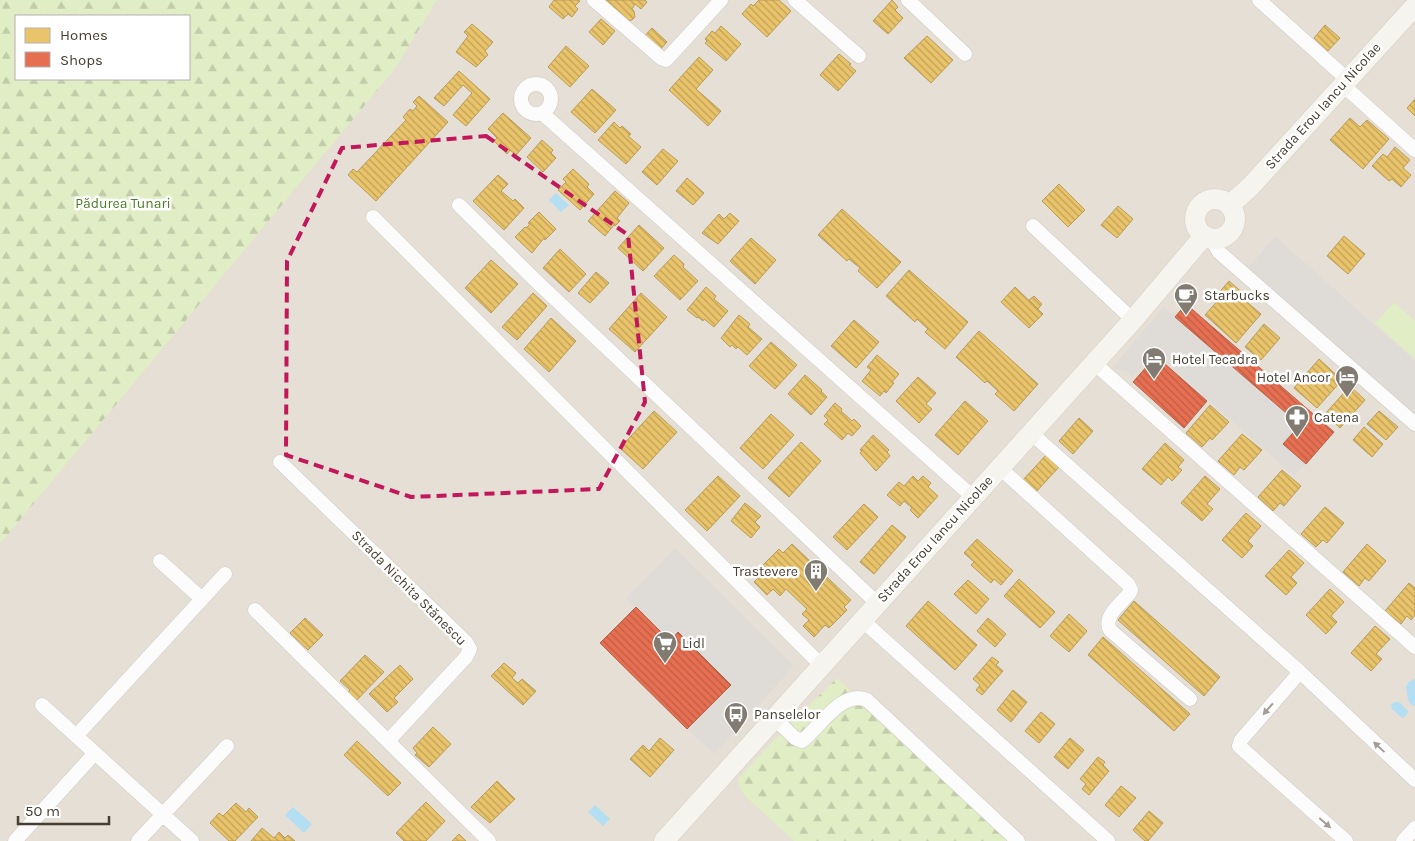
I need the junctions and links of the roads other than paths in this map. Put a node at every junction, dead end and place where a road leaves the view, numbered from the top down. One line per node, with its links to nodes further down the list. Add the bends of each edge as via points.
1 (594, 0): 2 (street, via 666,60)
2 (720, 0)
3 (795, 0): 8 (street)
4 (908, 0): 7 (street)
5 (1259, 0): 9 (street)
6 (1415, 6): 9 (street, Strada Erou Iancu Nicolae)
7 (965, 54)
8 (859, 56)
9 (1345, 83): 11 (street); 13 (street, Strada Erou Iancu Nicolae)
10 (542, 113): 23 (street)
11 (1415, 150)
12 (459, 205): 27 (street)
13 (1230, 205): 16 (street, via 1235,217 1227,235); 16 (street, via 1210,199 1199,206 1194,219 1199,232)
14 (373, 217): 31 (street)
15 (1033, 226): 17 (street)
16 (1209, 238): 17 (street, Strada Erou Iancu Nicolae); 19 (street, via 1219,252)
17 (1133, 320): 18 (street, Strada Erou Iancu Nicolae)
18 (1094, 364): 20 (street, Strada Erou Iancu Nicolae); 30 (street)
19 (1415, 424)
20 (1032, 433): 22 (street, Strada Erou Iancu Nicolae); 32 (street)
21 (280, 462): 37 (street, Strada Nichita Stănescu, via 470,649)
22 (1000, 468): 23 (street, Strada Erou Iancu Nicolae); 33 (street, via 1128,584 1129,594 1108,619 1110,630)
23 (973, 498): 27 (street, Strada Erou Iancu Nicolae)
24 (160, 561): 26 (street)
25 (226, 574): 26 (street)
26 (202, 598): 36 (street)
27 (877, 603): 29 (street, Strada Erou Iancu Nicolae)
28 (256, 610): 37 (street)
29 (862, 620): 31 (street, Strada Erou Iancu Nicolae); 49 (street)
30 (1415, 647)
31 (822, 665): 35 (street, Strada Erou Iancu Nicolae)
32 (1300, 672): 40 (street, one-way to 32); 50 (street, one-way to 50, via 1241,740 1240,746)
33 (1190, 699)
34 (42, 706): 36 (street)
35 (774, 718): 47 (street, Strada Erou Iancu Nicolae); 48 (street, via 802,741 840,705 852,698 867,700)
36 (76, 736): 39 (street)
37 (388, 741): 46 (street)
38 (227, 746): 41 (street)
39 (95, 753): 41 (street); 43 (street)
40 (1415, 780)
41 (162, 815): 44 (street); 45 (street)
42 (1415, 828): 51 (street)
43 (15, 841)
44 (138, 841)
45 (192, 841)
46 (489, 841)
47 (664, 841)
48 (1018, 841)
49 (1108, 841)
50 (1346, 841)
51 (1403, 841)

